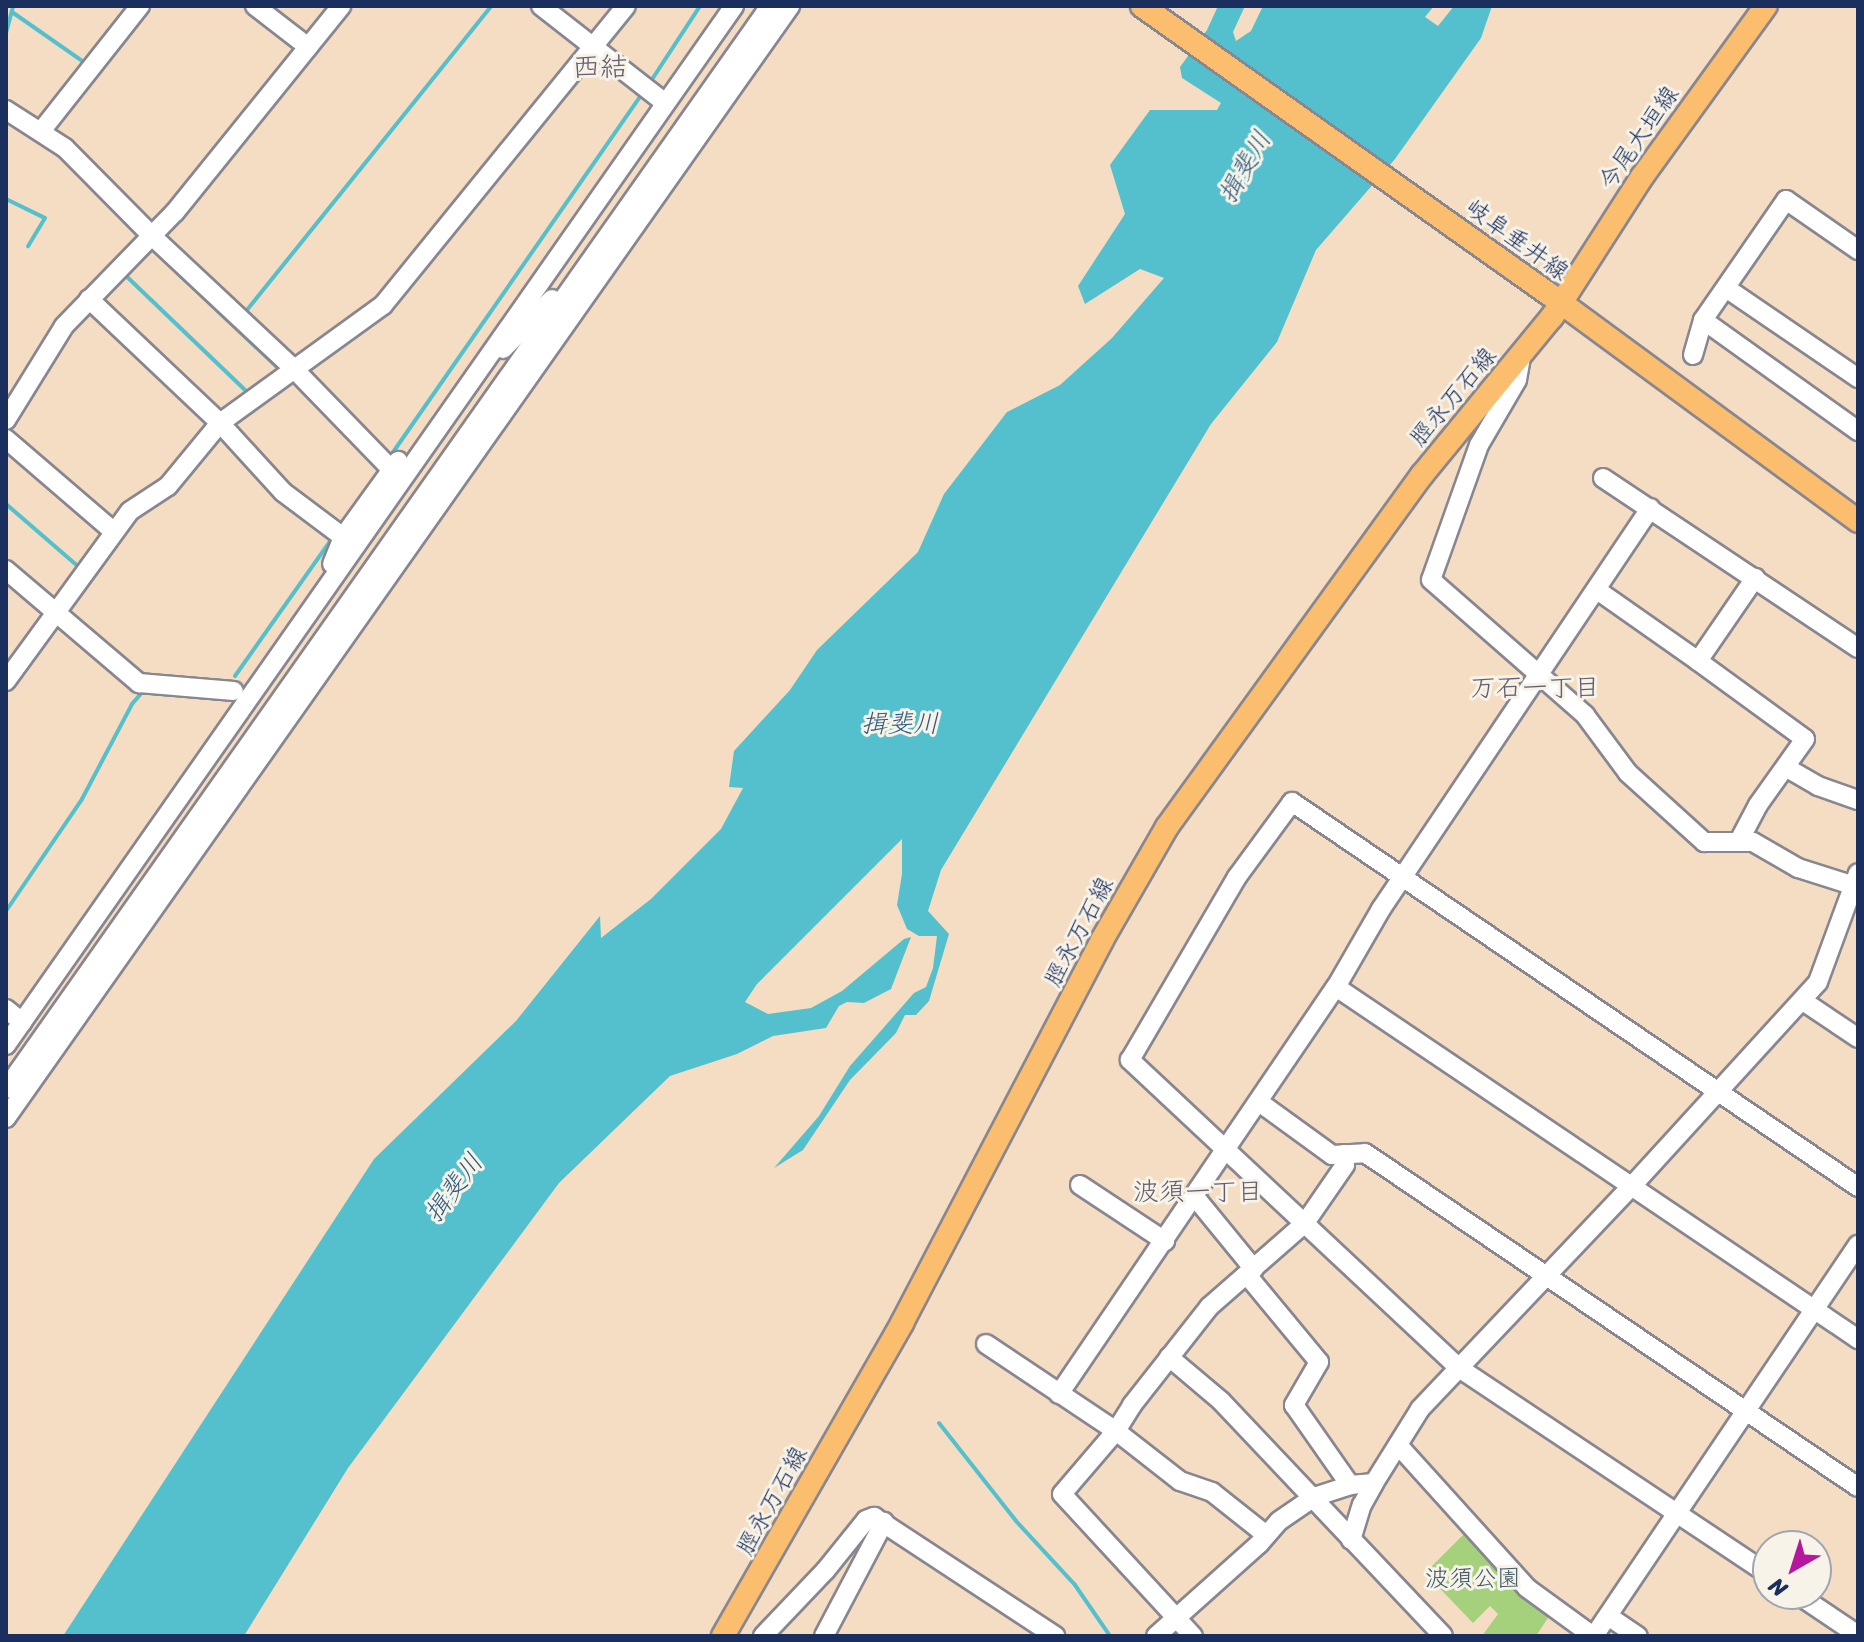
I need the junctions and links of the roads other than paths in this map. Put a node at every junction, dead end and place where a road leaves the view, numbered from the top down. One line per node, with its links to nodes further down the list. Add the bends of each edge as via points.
1 (140, 6): 15 (street)
2 (255, 6): 11 (street)
3 (341, 6): 11 (street)
4 (541, 6): 12 (street)
5 (626, 6): 12 (street)
6 (734, 6): 13 (street)
7 (770, 6): 18 (street)
8 (790, 6): 64 (street)
9 (1142, 6): 21 (main road, 岐阜垂井線)
10 (1766, 6): 21 (main road, 今尾大垣線)
11 (308, 47): 16 (street)
12 (592, 48): 13 (street); 25 (street, via 383,305)
13 (665, 103): 27 (street)
14 (6, 110): 15 (street)
15 (42, 130): 16 (street)
16 (152, 236): 20 (street); 25 (street)
17 (1858, 250): 19 (street, via 1786,200)
18 (579, 277): 27 (street, via 548,302); 61 (street)
19 (1726, 288): 22 (street); 26 (street)
20 (89, 299): 28 (street, via 64,326); 29 (street)
21 (1555, 299): 24 (main road, 脛永万石線); 35 (main road, 岐阜垂井線)
22 (1703, 320): 23 (street); 30 (street)
23 (1693, 355)
24 (1521, 357): 46 (street, via 1517,380 1479,445 1431,580); 98 (main road, 脛永万石線, via 1422,475 1167,827 1102,940 902,1323)
25 (294, 369): 29 (street); 32 (street)
26 (1858, 378)
27 (459, 396): 32 (street); 41 (street)
28 (6, 420)
29 (220, 423): 36 (street, via 168,486 130,511); 37 (street, via 283,492)
30 (1858, 431)
31 (6, 439): 36 (street)
32 (391, 469): 37 (street)
33 (1603, 478): 34 (street)
34 (1650, 508): 39 (street); 40 (street)
35 (1858, 521)
36 (113, 531): 42 (street)
37 (343, 537): 41 (street)
38 (6, 570): 42 (street)
39 (1755, 578): 44 (street); 45 (street)
40 (1597, 590): 45 (street); 46 (street)
41 (320, 594): 43 (street)
42 (56, 613): 47 (street); 48 (street, via 139,683)
43 (282, 648): 48 (street); 49 (street)
44 (1858, 648)
45 (1698, 661): 50 (street, via 1805,739)
46 (1540, 676): 52 (street, via 1585,715 1628,773 1684,827 1704,842); 53 (street)
47 (6, 681)
48 (234, 691): 49 (street)
49 (209, 750): 58 (street)
50 (1787, 768): 51 (street); 52 (street)
51 (1858, 800)
52 (1739, 841): 54 (street, via 1753,842 1798,868)
53 (1404, 876): 55 (street); 62 (street); 65 (street, via 1292,802 1237,877 1130,1060)
54 (1856, 882): 56 (street, via 1818,982)
55 (1336, 987): 63 (street); 68 (street)
56 (1803, 1001): 59 (street); 62 (street)
57 (6, 1009): 58 (street)
58 (22, 1022): 60 (street)
59 (1858, 1038)
60 (6, 1045)
61 (6, 1089)
62 (1719, 1093): 68 (street); 69 (street)
63 (1259, 1102): 65 (street); 66 (street, via 1332,1155)
64 (6, 1118)
65 (1226, 1148): 70 (street); 71 (street)
66 (1344, 1154): 71 (street, via 1345,1165); 75 (street, via 1365,1153)
67 (1080, 1185): 72 (street)
68 (1631, 1187): 75 (street); 76 (street)
69 (1858, 1187)
70 (1195, 1197): 72 (street); 74 (street)
71 (1305, 1223): 74 (street); 80 (street)
72 (1165, 1241): 81 (street)
73 (1858, 1245): 76 (street)
74 (1250, 1272): 79 (street, via 1209,1307); 86 (street, via 1319,1362 1294,1405)
75 (1548, 1277): 80 (street); 82 (street)
76 (1814, 1309): 77 (street); 82 (street)
77 (1858, 1339)
78 (986, 1344): 81 (street)
79 (1169, 1357): 83 (street); 88 (street, via 1221,1401)
80 (1459, 1368): 84 (street, via 1420,1409); 89 (street)
81 (1059, 1394): 83 (street)
82 (1746, 1412): 87 (street); 89 (street)
83 (1116, 1431): 91 (street, via 1180,1481 1212,1492); 96 (street, via 1062,1494)
84 (1398, 1445): 85 (street); 105 (street, via 1527,1588)
85 (1374, 1483): 86 (street); 92 (street)
86 (1350, 1485): 88 (street)
87 (1858, 1487)
88 (1314, 1497): 91 (street); 92 (street)
89 (1678, 1514): 93 (street); 95 (street)
90 (884, 1522): 99 (street, via 866,1520); 100 (street); 101 (street)
91 (1265, 1534): 96 (street)
92 (1351, 1540): 104 (street)
93 (1752, 1563)
94 (1821, 1610): 97 (street)
95 (1608, 1616): 105 (street); 106 (street)
96 (1175, 1617): 102 (street); 103 (street)
97 (1858, 1635)
98 (723, 1636)
99 (763, 1636)
100 (824, 1636)
101 (1055, 1636)
102 (1156, 1636)
103 (1193, 1636)
104 (1443, 1636)
105 (1594, 1636)
106 (1638, 1636)

